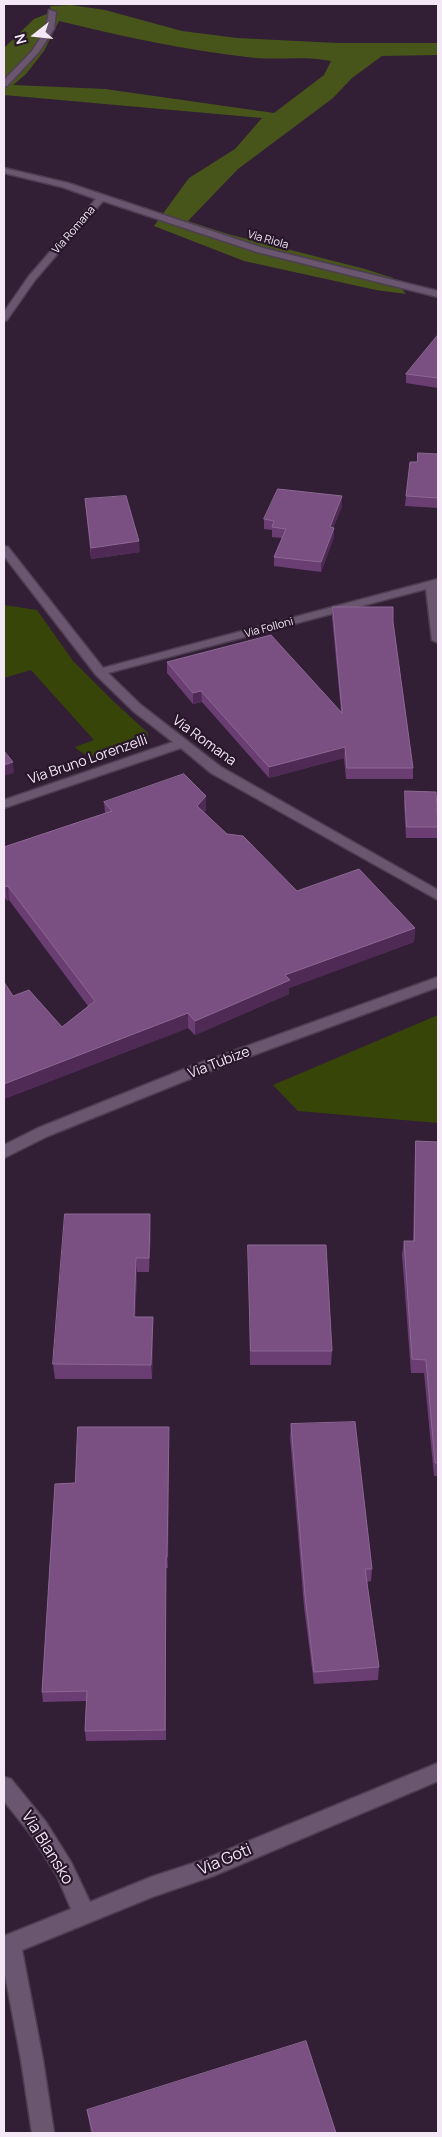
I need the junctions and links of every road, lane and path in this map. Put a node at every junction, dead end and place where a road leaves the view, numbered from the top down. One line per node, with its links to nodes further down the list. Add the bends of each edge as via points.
1 (52, 12): 2 (street, via 50,29 36,52)
2 (4, 84)
3 (4, 171): 4 (street, Via Romana, via 65,185)
4 (101, 198): 5 (street, Via Riola, via 260,250); 6 (street, Via Romana, via 32,278)
5 (436, 292)
6 (4, 318)
7 (4, 549): 10 (street, Via Romana)
8 (434, 583): 9 (street); 10 (street, Via Folloni)
9 (438, 640)
10 (100, 672): 11 (street, Via Romana)
11 (181, 744): 12 (street, Via Bruno Lorenzelli); 13 (street, Via Romana, via 233,780)
12 (4, 804)
13 (438, 896)
14 (438, 982): 15 (street, Via Tubize, via 197,1070 42,1132)
15 (4, 1152)
16 (438, 1772): 18 (street, Via Goti, via 206,1869 151,1887)
17 (4, 1786): 18 (street, Via Blansko, via 39,1829 64,1869)
18 (85, 1915): 19 (street, Via Goti)
19 (7, 1946): 20 (street, Via Goti, via 32,2060)
20 (43, 2133)

